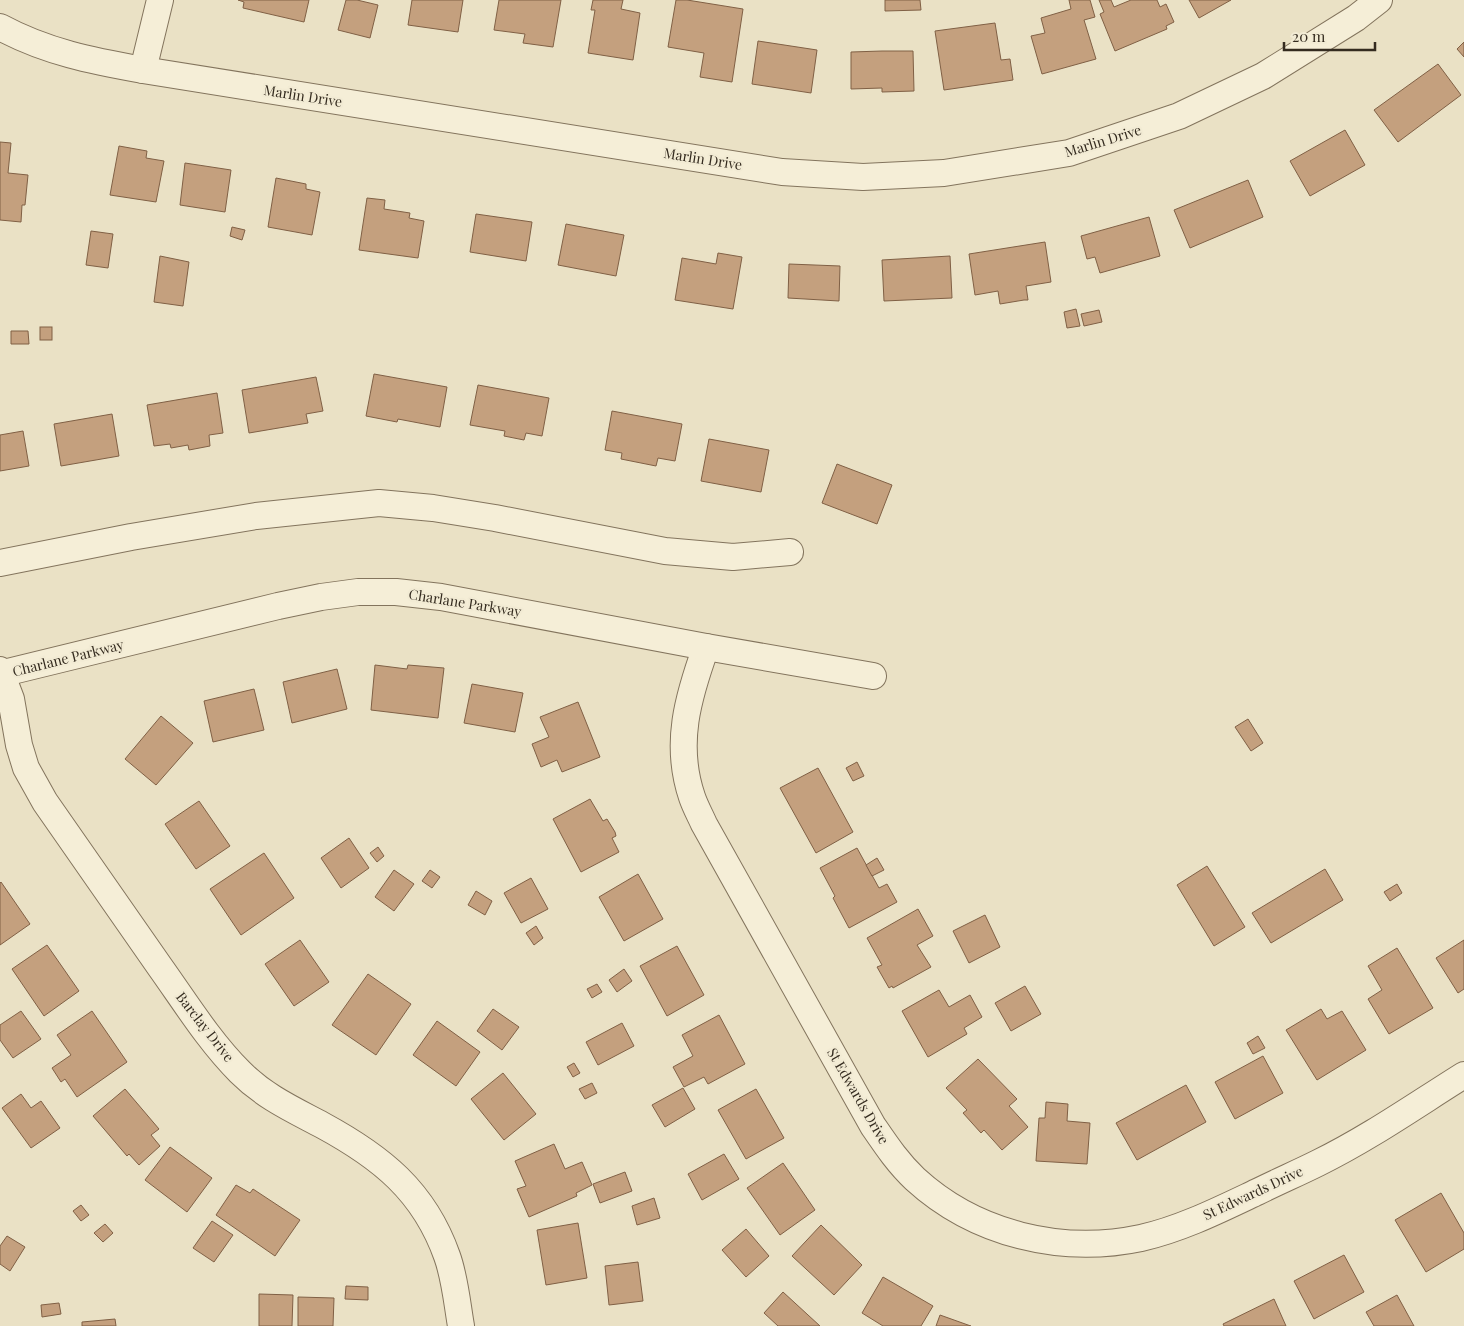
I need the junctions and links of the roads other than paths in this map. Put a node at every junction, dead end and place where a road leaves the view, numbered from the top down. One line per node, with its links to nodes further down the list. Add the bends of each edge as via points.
1 (160, 0): 4 (street)
2 (1379, 0): 4 (street, Marlin Drive, via 1263,76 1179,116 1069,153 944,173 863,177 782,172)
3 (0, 27): 4 (street, Marlin Drive, via 46,48)
4 (143, 70)
5 (790, 552): 6 (street, via 733,557 665,551 487,516 379,503 256,516)
6 (0, 563)
7 (706, 647): 8 (street, Charlane Parkway, via 441,597 358,592 278,606); 9 (street, Charlane Parkway); 10 (street, St Edwards Drive, via 697,671 682,747 692,798 873,1126 914,1178 955,1209 1020,1236 1054,1242 1112,1243 1141,1238 1216,1211 1319,1163)
8 (0, 673): 11 (street, Barclay Drive, via 11,698 26,768 45,802 207,1034 240,1072 267,1094 373,1156 400,1179 436,1228 453,1279)
9 (873, 676)
10 (1464, 1075)
11 (461, 1326)

